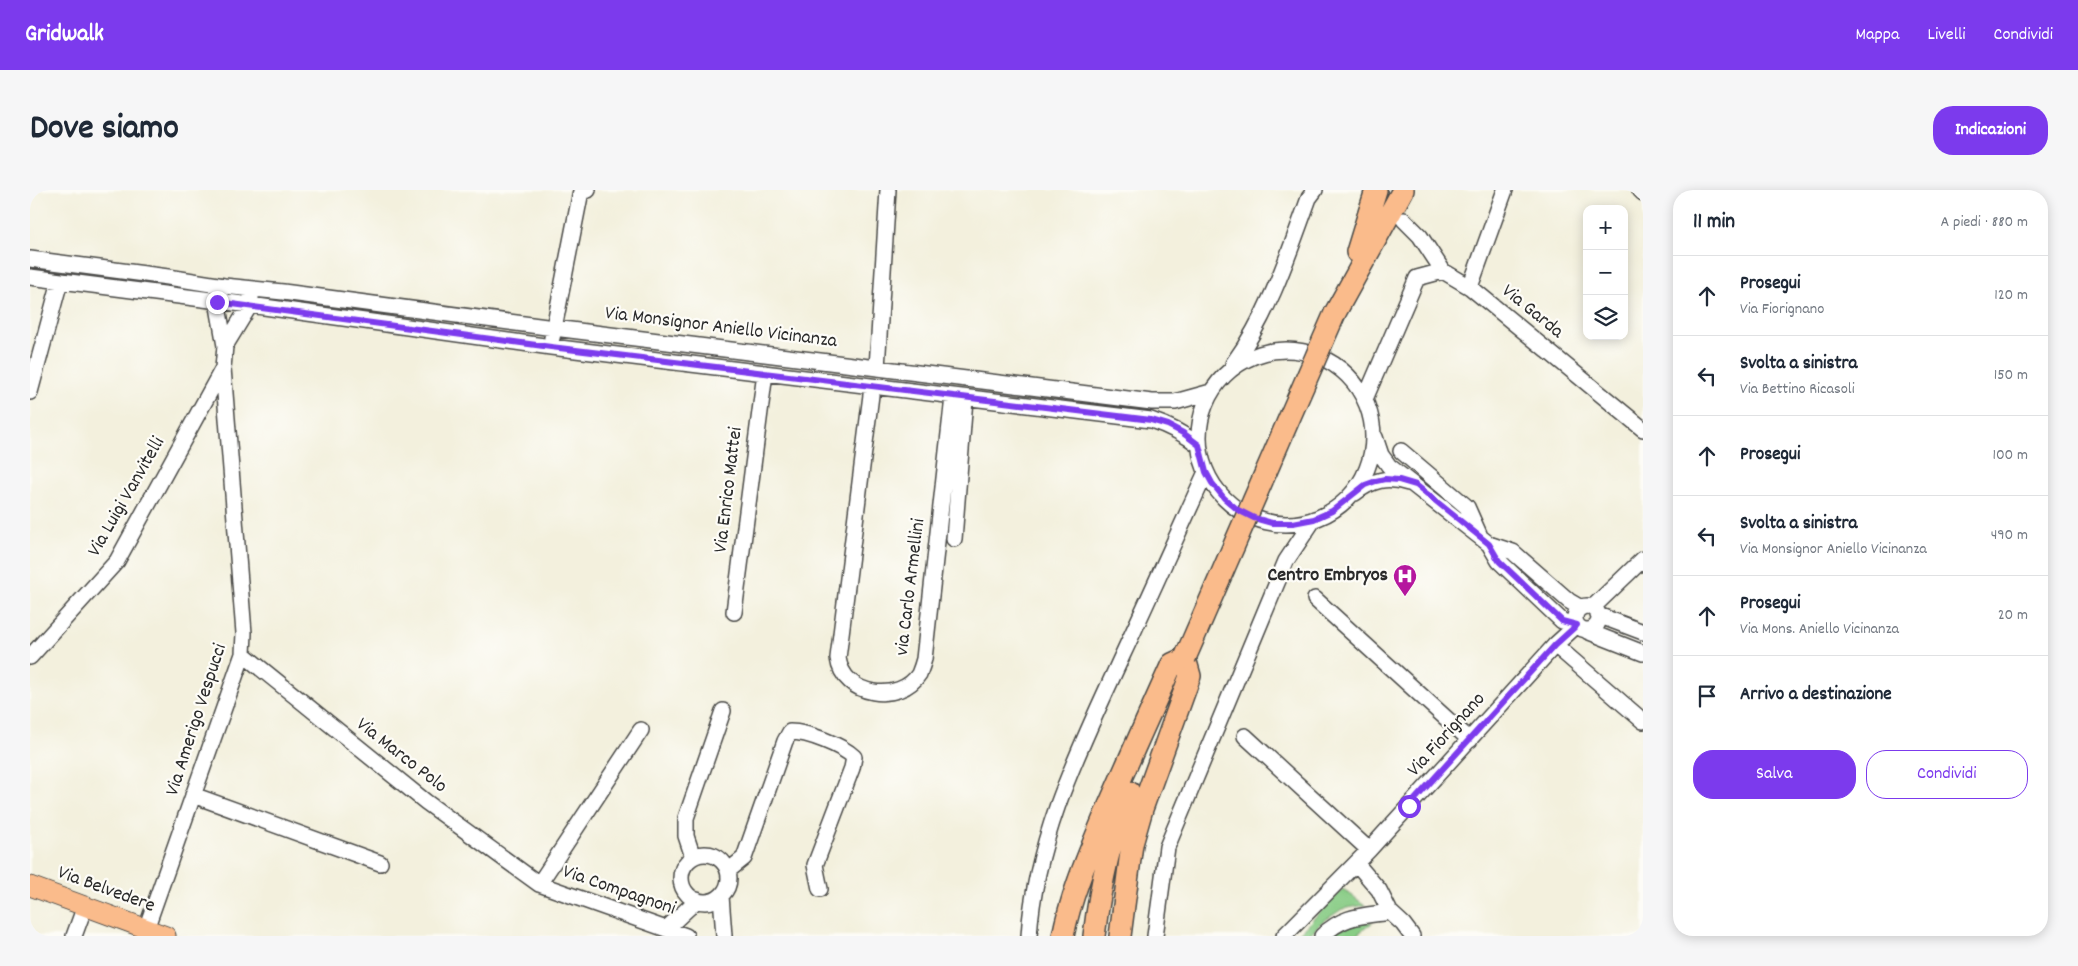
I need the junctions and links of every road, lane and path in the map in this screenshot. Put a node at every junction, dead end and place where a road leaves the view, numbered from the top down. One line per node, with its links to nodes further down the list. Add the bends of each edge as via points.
1 (588, 190): 24 (street, via 581,190)
2 (888, 190): 28 (street)
3 (1315, 190): 30 (street, via 1309,198 1280,279 1248,344)
4 (1376, 190): 11 (highway)
5 (1383, 190): 11 (highway)
6 (1403, 190): 23 (highway)
7 (1505, 190): 19 (street)
8 (1640, 190): 9 (street)
9 (1643, 193)
10 (1404, 220): 12 (street, Via Garda)
11 (1364, 233): 23 (highway)
12 (1420, 236): 14 (street, Via Garda); 15 (street, via 1424,259)
13 (30, 259): 18 (street, Via Monsignor Aniello Vicinanza)
14 (1443, 271): 15 (street); 19 (street, Via Garda)
15 (1417, 278): 35 (street)
16 (31, 280): 17 (street, Via Monsignor Aniello Vicinanza)
17 (60, 281): 21 (street, Via Monsignor Aniello Vicinanza); 32 (street)
18 (224, 286): 20 (street, Via Monsignor Aniello Vicinanza); 21 (street)
19 (1470, 287): 36 (street, Via Garda)
20 (253, 289): 22 (street); 24 (street, Via Monsignor Aniello Vicinanza)
21 (217, 302): 22 (street, Via Monsignor Aniello Vicinanza); 25 (street)
22 (250, 305): 25 (street); 26 (street, Via Monsignor Aniello Vicinanza)
23 (1335, 313): 56 (highway, bridge)
24 (554, 328): 26 (street); 28 (street, Via Monsignor Aniello Vicinanza)
25 (225, 346): 27 (street)
26 (551, 347): 29 (street, Via Monsignor Aniello Vicinanza)
27 (223, 368): 54 (street, Via Amerigo Vespucci, via 244,632); 55 (street, Via Luigi Vanvitelli, via 117,561)
28 (877, 368): 33 (street, Via Monsignor Aniello Vicinanza, via 1152,402 1175,402)
29 (765, 373): 31 (street, Via Monsignor Aniello Vicinanza); 49 (street, Via Enrico Mattei)
30 (1226, 373): 33 (street); 35 (street, via 1247,358 1271,351 1310,353 1328,360 1344,372)
31 (872, 387): 34 (street, Via Monsignor Aniello Vicinanza); 34 (street, via Carlo Armellini, via 838,658 843,676 854,685 882,694 891,693 919,674 924,659)
32 (30, 392)
33 (1211, 392): 38 (street, via 1200,418)
34 (959, 398): 38 (street, Via Monsignor Aniello Vicinanza, via 1151,420 1168,425); 44 (street)
35 (1365, 399): 37 (street)
36 (1643, 429)
37 (1373, 431): 41 (street, via 1381,455 1389,466); 42 (street, via 1369,465)
38 (1199, 445): 40 (street)
39 (1401, 451): 45 (street, via 1467,508)
40 (1206, 472): 43 (street, via 1224,498 1254,518 1272,523); 81 (street, via 1076,757 1048,835 1031,909)
41 (1416, 485): 42 (street, via 1385,479 1365,485); 45 (street)
42 (1348, 498): 43 (street, via 1332,511)
43 (1314, 519): 85 (street, via 1286,560 1167,847)
44 (954, 539)
45 (1484, 541): 48 (street, via 1513,552 1569,601); 50 (street, via 1499,561 1562,621)
46 (1643, 559): 48 (street)
47 (1315, 600): 61 (street)
48 (1590, 610): 50 (street, via 1576,614); 50 (street, Via Fiorignano, via 1597,625); 51 (street)
49 (734, 612)
50 (1582, 628): 52 (street, Via Fiorignano); 53 (street)
51 (1643, 632)
52 (1555, 645): 58 (street); 61 (street, Via Fiorignano)
53 (1643, 653)
54 (243, 654): 62 (street, Via Amerigo Vespucci); 68 (street, Via Marco Polo, via 426,802)
55 (30, 657)
56 (1185, 658): 82 (highway, via 1172,664 1123,772 1080,876); 83 (highway, via 1125,800 1100,891); 84 (highway, via 1190,676 1132,844)
57 (723, 711): 64 (street, via 686,818 686,836)
58 (1643, 721)
59 (641, 730): 68 (street)
60 (1245, 736): 63 (street)
61 (1470, 740): 63 (street, Via Fiorignano)
62 (193, 795): 65 (street); 75 (street, Via Amerigo Vespucci)
63 (1369, 850): 66 (street, Via Fiorignano)
64 (693, 857): 67 (street, via 713,854); 72 (street, via 682,869 681,877 687,894)
65 (380, 863)
66 (1356, 863): 74 (street, via 1380,890); 86 (street, Via Fiorignano)
67 (729, 870): 70 (street, via 744,858 785,741 790,732 801,732 846,750 854,757 815,865); 71 (street, via 730,880)
68 (539, 884): 76 (street, Via Compagnoni)
69 (30, 886): 73 (main road, Via Belvedere)
70 (820, 889)
71 (721, 896): 72 (street, via 714,901); 80 (street)
72 (697, 900): 76 (street)
73 (85, 906): 75 (main road, Via Belvedere); 77 (street)
74 (1390, 912): 87 (street, via 1347,918); 88 (street)
75 (146, 929): 78 (main road, Via Belvedere)
76 (666, 929): 79 (street, Via Compagnoni)
77 (74, 936)
78 (166, 936)
79 (686, 936)
80 (724, 936)
81 (1029, 936)
82 (1063, 936)
83 (1094, 936)
84 (1120, 936)
85 (1155, 936)
86 (1284, 936)
87 (1322, 936)
88 (1412, 936)

